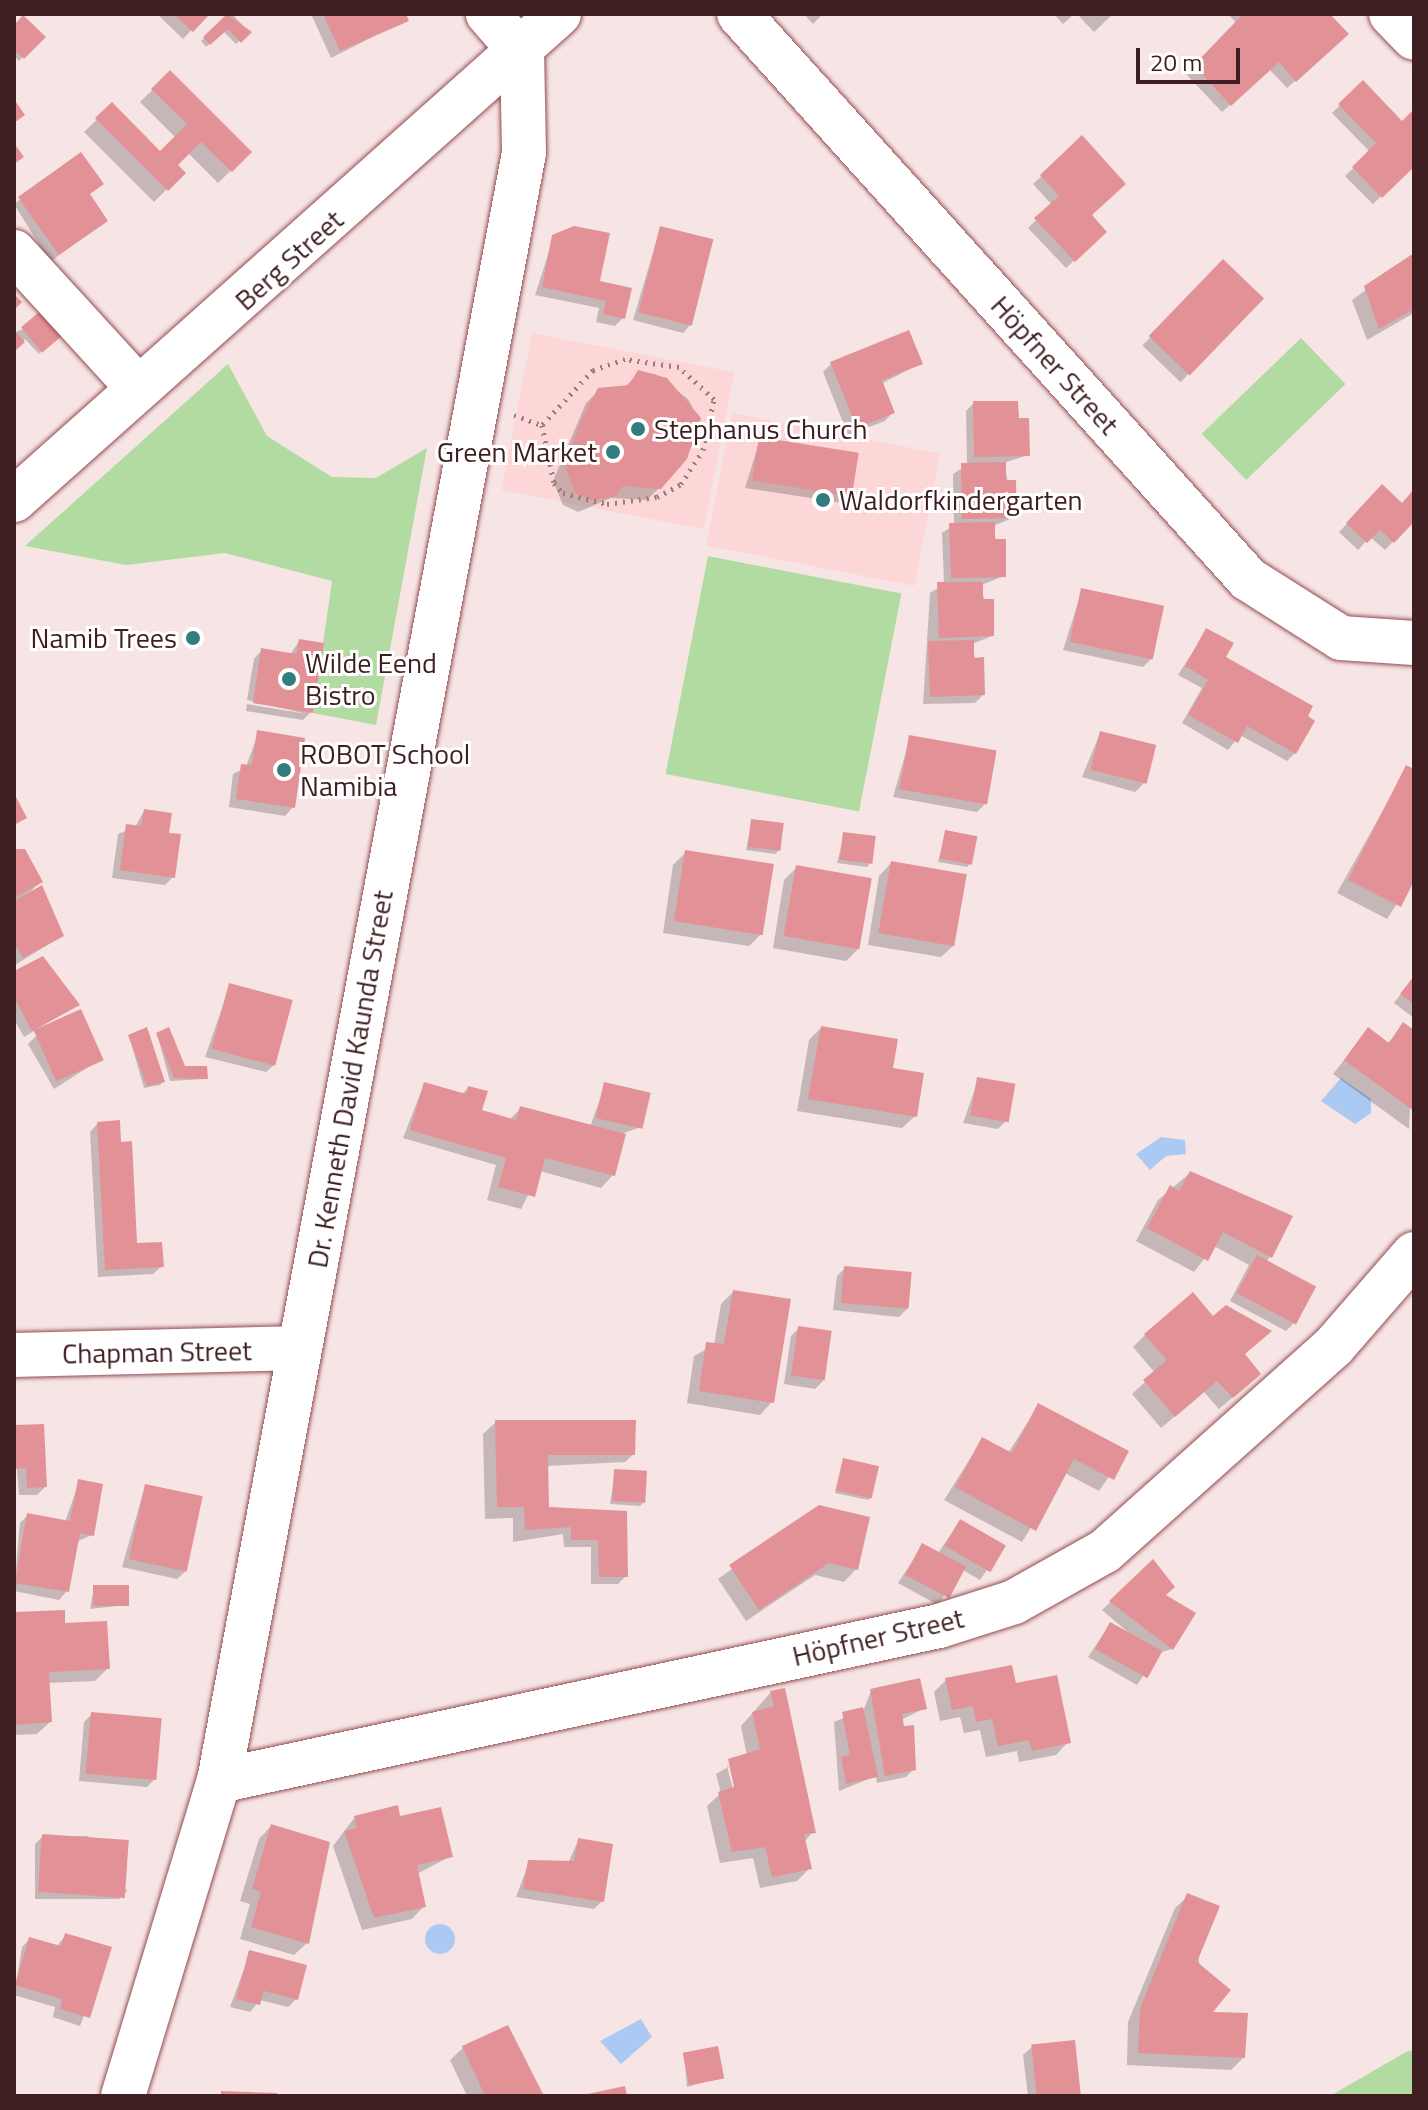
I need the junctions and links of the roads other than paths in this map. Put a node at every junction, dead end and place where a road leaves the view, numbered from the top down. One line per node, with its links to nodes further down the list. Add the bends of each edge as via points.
1 (488, 14): 6 (street)
2 (559, 14): 6 (street, Berg Street)
3 (739, 14): 10 (street, Höpfner Street, via 1248,579 1341,638)
4 (1391, 14): 5 (street)
5 (1414, 38)
6 (522, 53): 8 (street, Berg Street); 12 (street, Dr. Kenneth David Kaunda Street, via 524,153)
7 (14, 252): 8 (street)
8 (138, 388): 9 (street, Berg Street)
9 (14, 500)
10 (1414, 643)
11 (1414, 1254): 14 (street, Höpfner Street, via 1334,1346 1105,1551 1014,1602 939,1626)
12 (300, 1348): 13 (street, Chapman Street); 14 (street, Dr. Kenneth David Kaunda Street)
13 (14, 1355)
14 (219, 1781): 15 (street, Dr. Kenneth David Kaunda Street)
15 (123, 2096)

